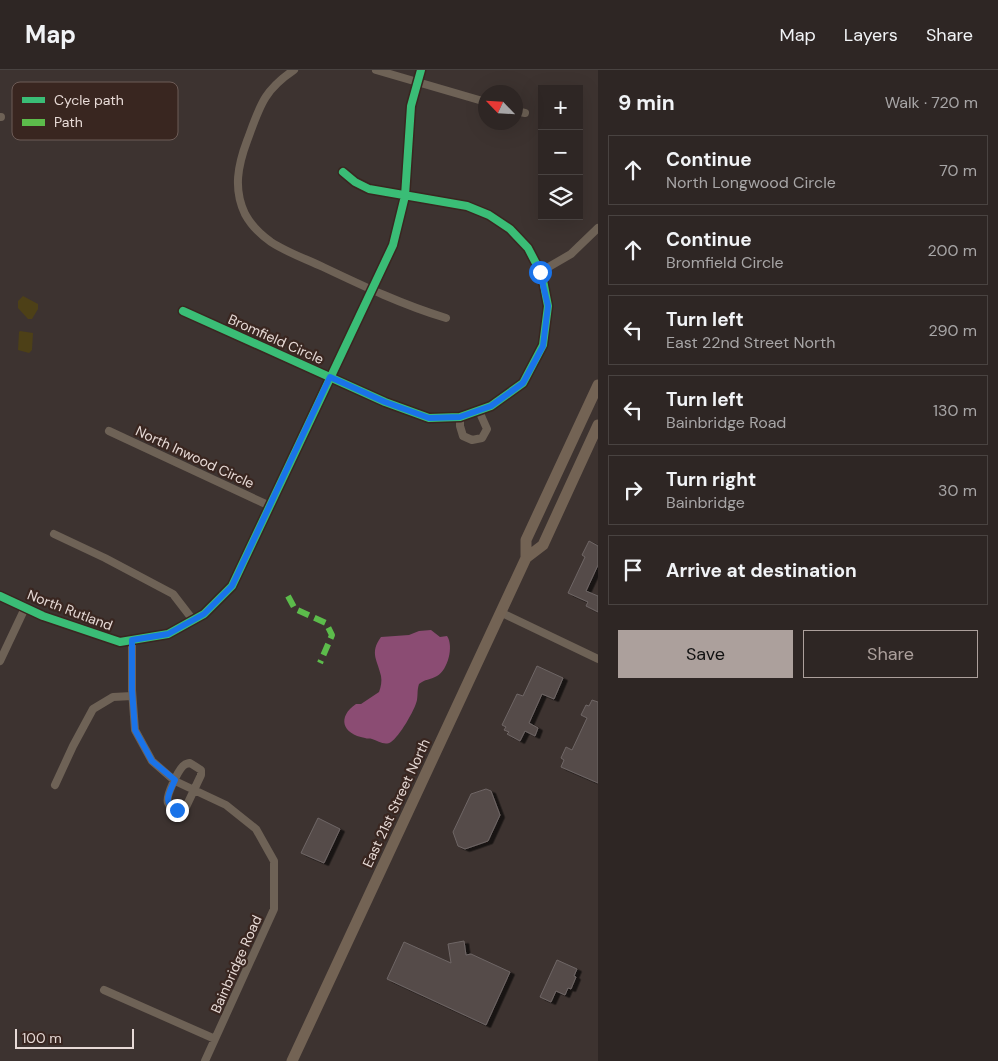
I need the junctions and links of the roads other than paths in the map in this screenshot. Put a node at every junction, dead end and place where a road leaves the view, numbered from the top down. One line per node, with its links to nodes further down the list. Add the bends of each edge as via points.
1 (294, 70): 10 (street, via 271,88 263,100 240,158 237,185 245,214 273,243)
2 (376, 70): 4 (street)
3 (422, 71): 4 (street, North Rutland)
4 (418, 83): 5 (street); 7 (street, North Rutland, via 411,106)
5 (478, 100)
6 (343, 172): 7 (street, Bromfield Circle, via 369,189)
7 (405, 196): 9 (street, Bromfield Circle, via 467,206 490,215 510,229 528,248); 10 (street, North Rutland, via 394,245)
8 (598, 228): 9 (street, via 571,254)
9 (540, 272): 15 (street, Bromfield Circle, via 548,306 543,346 523,383)
10 (372, 290): 12 (street, via 417,310); 13 (street, North Rutland)
11 (183, 311): 13 (street, Bromfield Circle)
12 (446, 318)
13 (330, 377): 16 (street, Bromfield Circle, via 429,418); 19 (street, North Rutland)
14 (598, 385): 21 (main road, East 21st Street North, via 526,540)
15 (479, 411): 16 (street, Bromfield Circle); 16 (street, via 487,429 482,438 472,440 463,436)
16 (460, 417)
17 (598, 425): 21 (main road, East 21st Street North, via 542,544)
18 (109, 431): 19 (street, North Inwood Circle)
19 (270, 506): 25 (street, North Rutland, via 232,586 204,614)
20 (54, 534): 25 (street, via 173,594)
21 (526, 558): 24 (main road, East 21st Street North)
22 (0, 596): 23 (street, North Rutland)
23 (25, 608): 26 (street, North Rutland, via 120,642); 28 (street)
24 (502, 613): 27 (street); 36 (main road, East 21st Street North)
25 (193, 620): 26 (street, North Rutland, via 168,634)
26 (132, 640): 29 (street, Bainbridge Road)
27 (598, 659)
28 (0, 660)
29 (132, 696): 30 (street, Bainbridge Road, via 135,730 152,761); 31 (street, via 112,698 93,709)
30 (175, 780): 32 (street, Bainbridge Road); 32 (street, via 185,764 196,766 201,770 201,776); 32 (street, via 167,796 168,803 177,810 186,807)
31 (55, 785)
32 (194, 790): 34 (street, Bainbridge Road, via 226,805 256,829 274,861 274,909)
33 (104, 990): 34 (street)
34 (215, 1039): 35 (street, Bainbridge Road)
35 (205, 1061)
36 (292, 1061)

